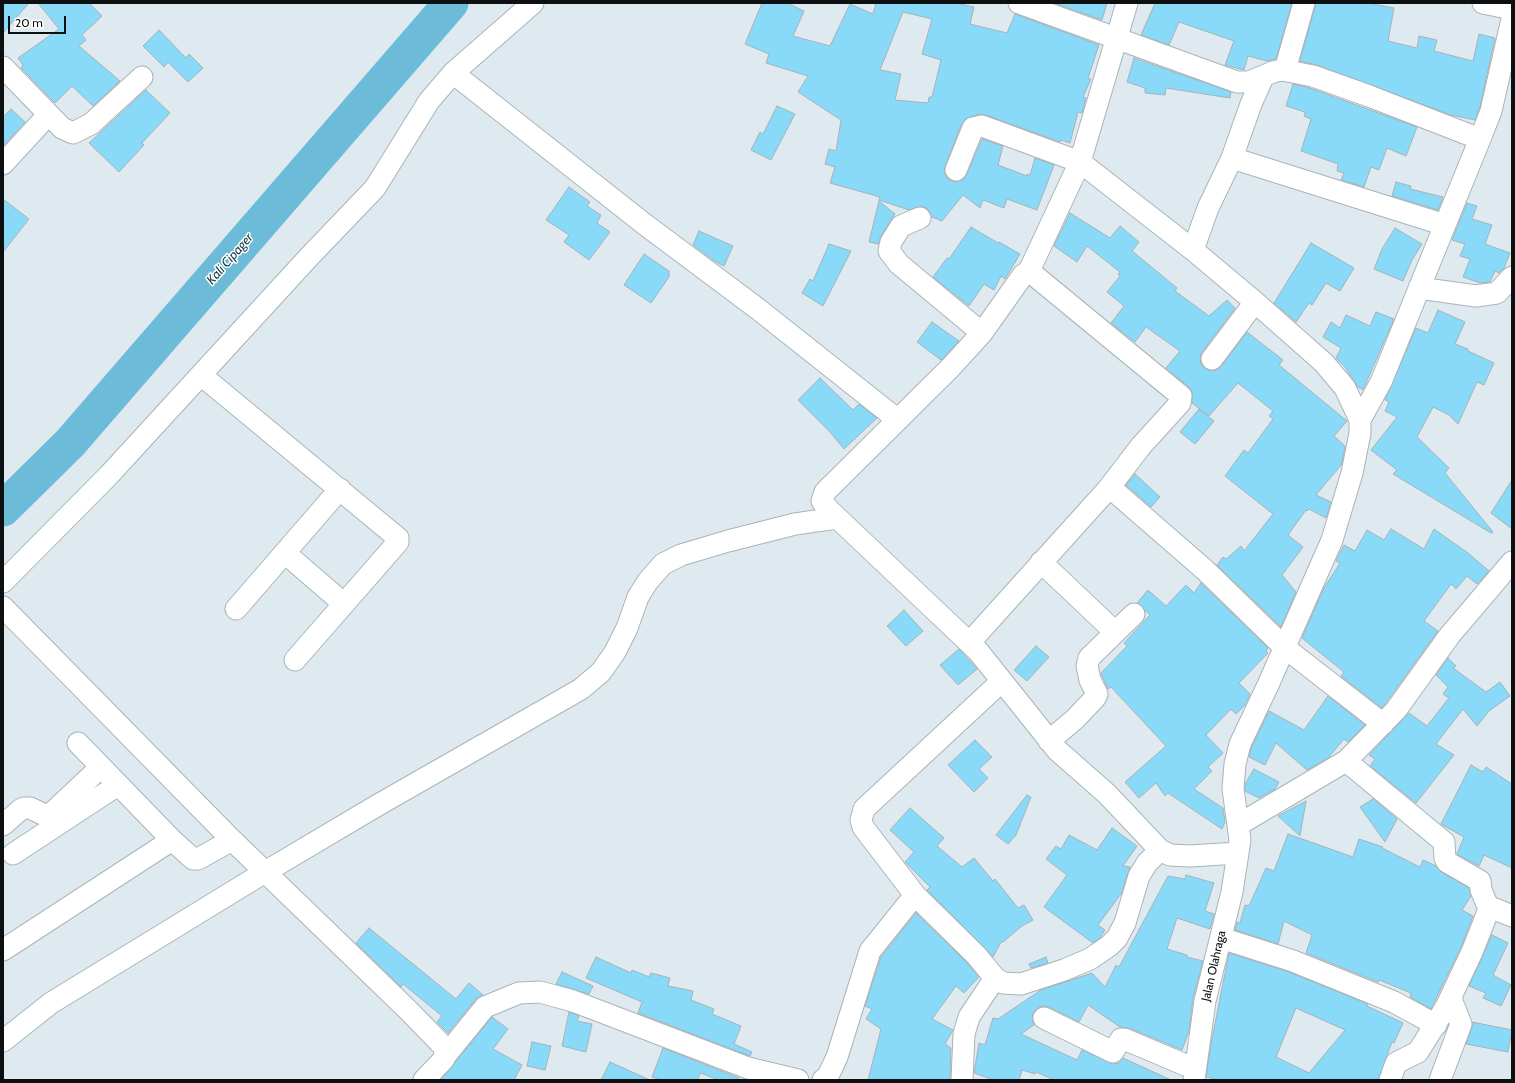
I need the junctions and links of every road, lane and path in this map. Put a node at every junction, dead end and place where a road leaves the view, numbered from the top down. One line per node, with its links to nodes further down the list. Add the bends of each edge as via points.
1 (533, 3): 11 (street)
2 (1019, 3): 8 (street)
3 (1127, 3): 8 (street)
4 (1304, 3): 10 (street)
5 (1483, 3): 6 (street)
6 (1512, 9)
7 (1512, 20): 15 (street, via 1490,111)
8 (1116, 39): 13 (street, via 1238,82 1249,82); 17 (street)
9 (3, 67): 14 (street)
10 (1285, 70): 13 (street); 15 (street, via 1313,76 1369,96)
11 (453, 74): 29 (street, via 429,101 375,188); 30 (street)
12 (142, 77): 14 (street, via 84,129 73,133 62,128)
13 (1263, 77): 16 (street)
14 (48, 114): 18 (street)
15 (1480, 140): 21 (street)
16 (1232, 158): 21 (street); 22 (street, via 1208,208)
17 (1080, 162): 19 (street, via 982,126 973,128); 22 (street); 23 (street)
18 (3, 164)
19 (956, 170)
20 (920, 218): 27 (street, via 900,226 891,242 889,252 899,264)
21 (1445, 225): 25 (street)
22 (1193, 250): 26 (street)
23 (1029, 271): 27 (street); 33 (street, via 1180,396 1180,403 1141,446)
24 (1512, 277): 25 (street, via 1497,293 1476,296)
25 (1419, 288): 31 (street, via 1381,382)
26 (1255, 302): 28 (street); 31 (street, via 1324,363 1345,388)
27 (982, 333): 30 (street)
28 (1212, 360)
29 (201, 375): 32 (street); 38 (street, via 109,475)
30 (898, 420): 34 (street, via 825,492 822,501)
31 (1360, 420): 45 (street, Jalan Olahraga, via 1352,473 1332,540)
32 (340, 489): 35 (street); 39 (street, via 398,538 398,542)
33 (1108, 489): 36 (street); 45 (street, via 1113,490 1205,570)
34 (837, 518): 44 (street); 63 (street, via 795,524 728,541 681,555 663,564 638,597 627,628 612,657 601,672 581,689)
35 (285, 553): 39 (street); 41 (street)
36 (1040, 562): 43 (street); 44 (street)
37 (1512, 562): 48 (street, via 1450,635)
38 (3, 582)
39 (344, 604): 46 (street)
40 (3, 607): 59 (street)
41 (236, 609)
42 (1134, 614): 43 (street)
43 (1115, 632): 49 (street, via 1089,658 1087,666 1097,694 1095,698)
44 (970, 642): 47 (street)
45 (1284, 647): 48 (street); 56 (street, Jalan Olahraga, via 1240,744 1233,789)
46 (295, 660)
47 (1002, 681): 49 (street); 64 (street, via 864,810 861,820 863,827)
48 (1383, 724): 51 (street)
49 (1049, 741): 60 (street, via 1107,794)
50 (78, 743): 52 (street)
51 (1346, 761): 56 (street); 65 (street, via 1444,842 1447,862 1480,881)
52 (101, 767): 53 (street); 54 (street, via 46,816 30,808)
53 (118, 785): 57 (street); 58 (street)
54 (24, 808): 55 (street); 57 (street)
55 (3, 825)
56 (1238, 825): 61 (street, Jalan Olahraga)
57 (46, 832): 62 (street)
58 (172, 840): 59 (street, via 193,859 198,859); 68 (street)
59 (232, 840): 63 (street)
60 (1160, 850): 61 (street, via 1170,855 1190,856); 69 (street, via 1139,876 1125,923 1109,946 1064,970 1021,984 1003,983)
61 (1238, 853): 67 (street, Jalan Olahraga)
62 (13, 854)
63 (265, 872): 73 (street, via 51,1003); 74 (street, via 408,1010 445,1048)
64 (915, 895): 69 (street, via 976,955); 76 (street, via 870,951)
65 (1489, 909): 66 (street); 70 (street)
66 (1512, 916)
67 (1221, 938): 72 (street, via 1300,964 1394,1002); 75 (street, Jalan Olahraga, via 1205,1001)
68 (6, 944)
69 (995, 978): 79 (street, via 969,1017 964,1034)
70 (1450, 999): 72 (street); 81 (street, via 1461,1024)
71 (1044, 1018): 75 (street, via 1113,1052 1121,1039 1124,1039)
72 (1436, 1025): 80 (street, via 1418,1052 1398,1061)
73 (3, 1041)
74 (446, 1055): 77 (street); 78 (street, via 485,1007 519,993 540,992 573,1001 748,1068)
75 (1195, 1075)
76 (832, 1079)
77 (424, 1080)
78 (798, 1080)
79 (962, 1080)
80 (1390, 1080)
81 (1440, 1080)

